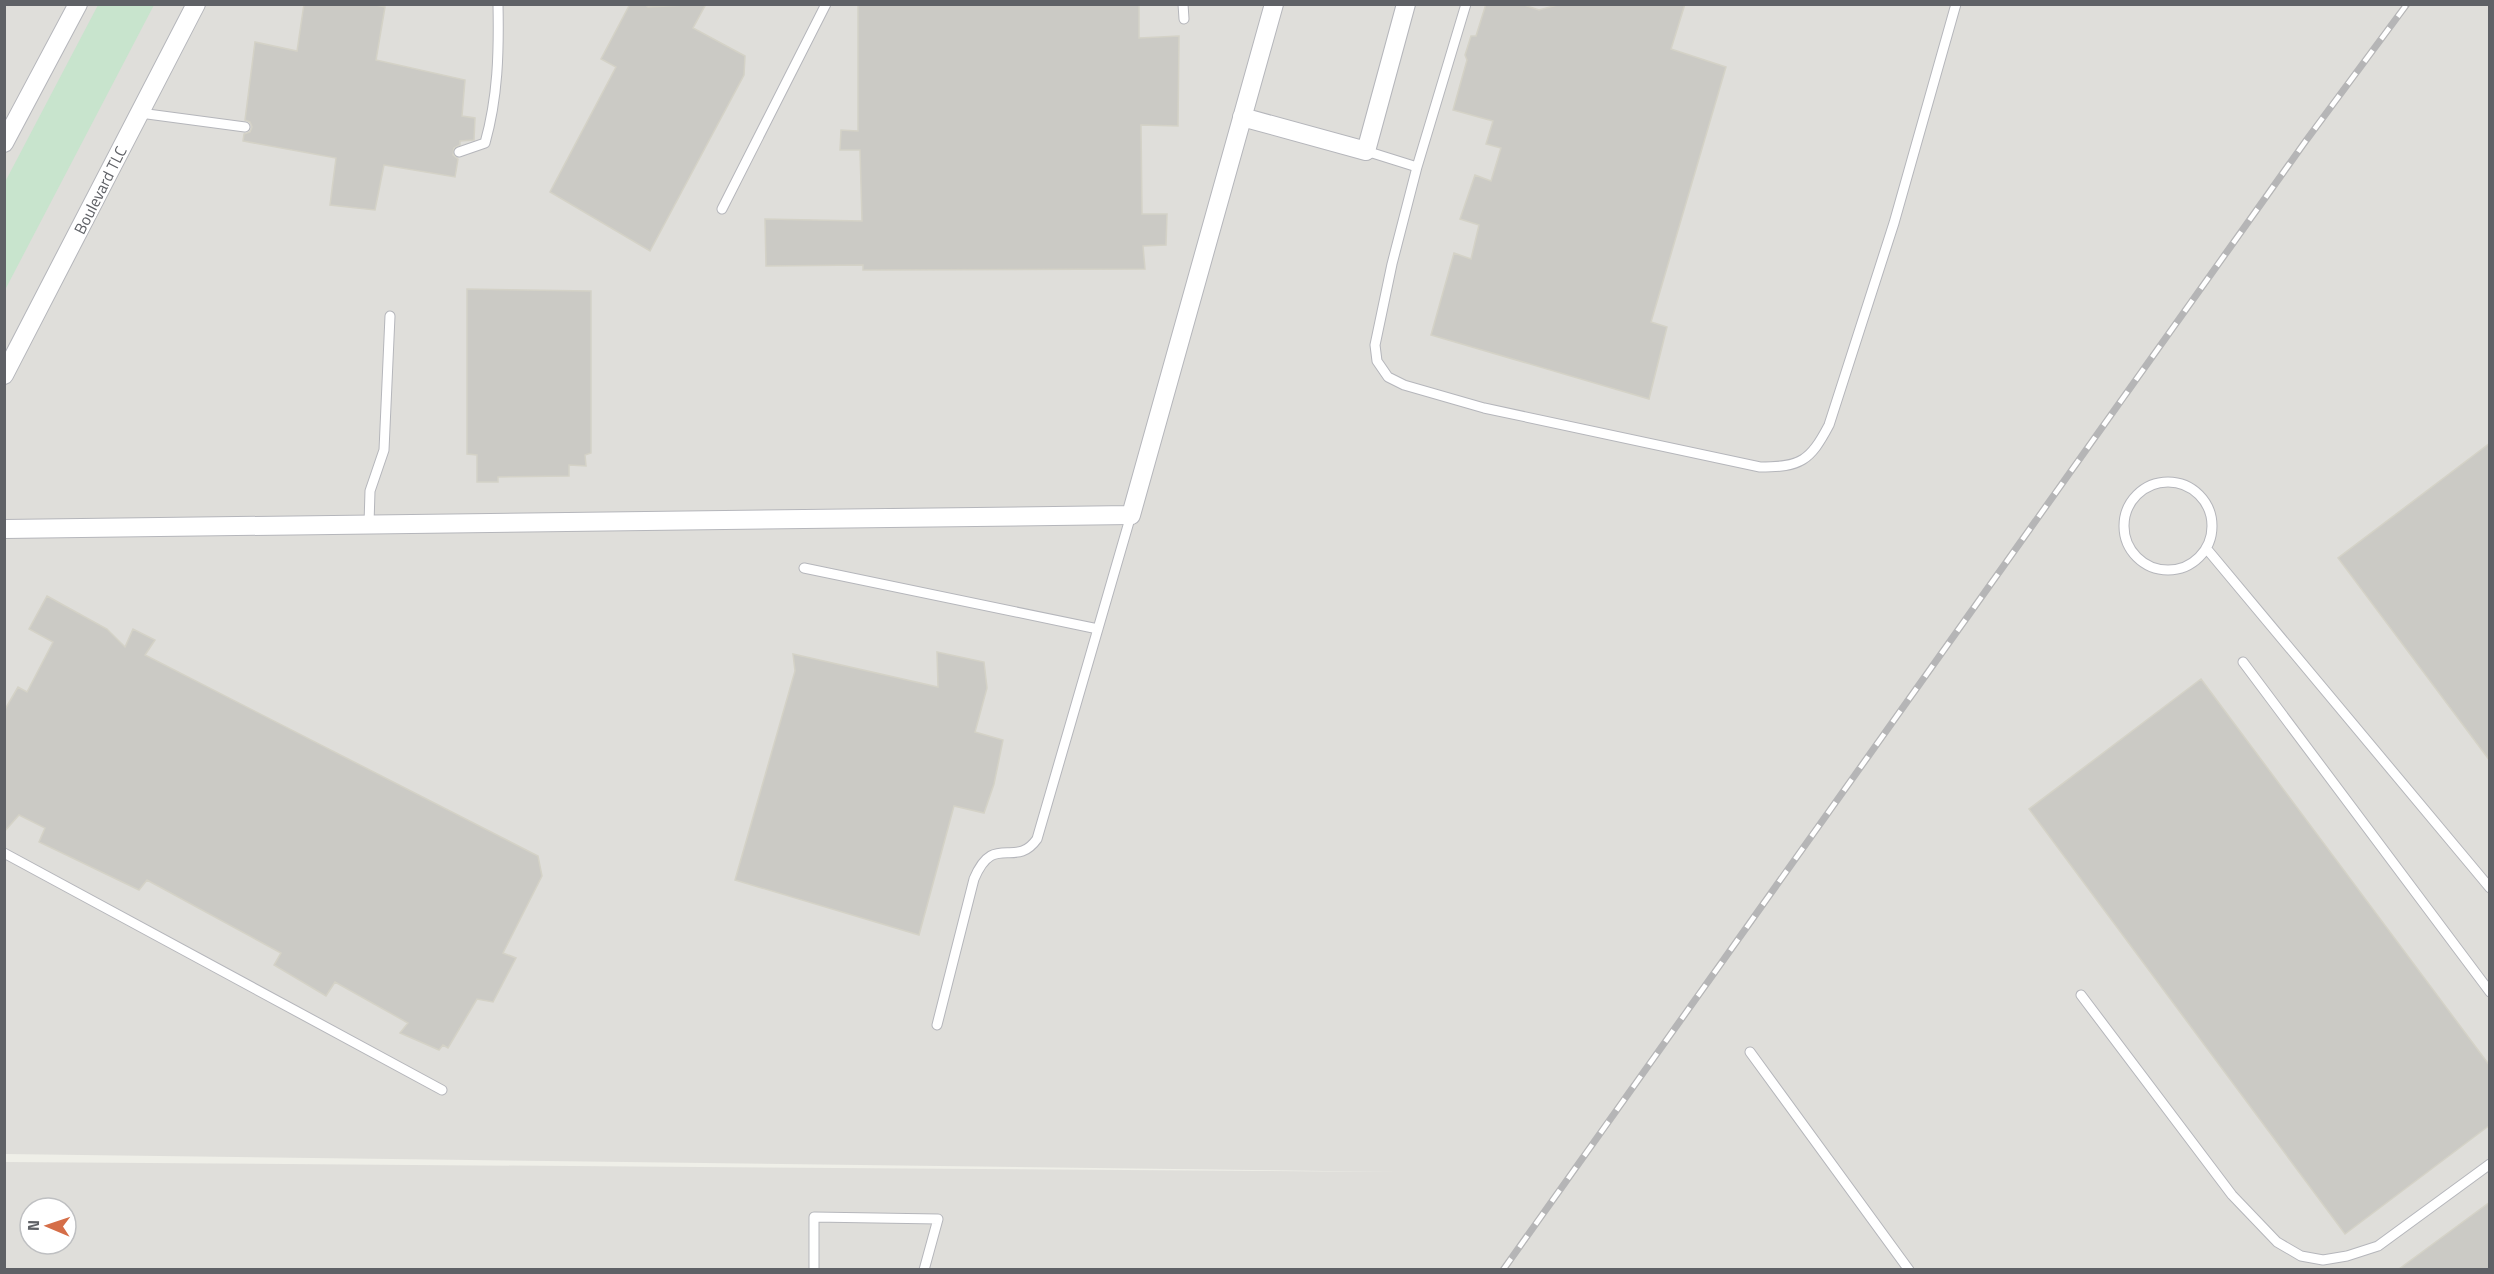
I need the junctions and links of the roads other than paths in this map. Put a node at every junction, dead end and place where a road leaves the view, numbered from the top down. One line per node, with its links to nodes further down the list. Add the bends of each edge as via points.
1 (78, 4): 14 (street)
2 (196, 4): 11 (street, Boulevard TLC)
3 (498, 4): 16 (lane, via 499,57 493,114 485,143)
4 (826, 4): 18 (lane)
5 (1183, 4): 10 (lane)
6 (1274, 4): 12 (street)
7 (1406, 4): 15 (street)
8 (1466, 4): 17 (lane)
9 (1956, 4): 17 (lane, via 1894,223 1828,425 1816,449 1802,462 1760,467 1484,408 1388,378 1377,361 1375,345)
10 (1184, 19)
11 (140, 113): 13 (lane); 20 (street, Boulevard TLC)
12 (1242, 117): 15 (street); 21 (street)
13 (244, 127)
14 (4, 143)
15 (1366, 151): 17 (lane)
16 (459, 152)
17 (1417, 167)
18 (722, 209)
19 (390, 316): 22 (lane, via 384,450 370,490)
20 (4, 375)
21 (1131, 515): 22 (street); 26 (lane)
22 (369, 524): 23 (street)
23 (4, 528)
24 (2206, 548): 24 (lane, via 2212,526 2210,511 2192,488 2162,481 2142,491 2127,508 2126,538 2132,552 2143,562 2156,568 2182,568); 29 (lane)
25 (804, 568): 26 (lane)
26 (1098, 629): 32 (lane, via 1037,839 1023,852 994,854 980,866)
27 (2243, 662): 30 (lane)
28 (4, 853): 34 (lane)
29 (2490, 888)
30 (2490, 992)
31 (2081, 995): 35 (lane, via 2232,1195 2277,1242 2301,1256 2324,1260 2378,1246)
32 (937, 1025)
33 (1750, 1052): 38 (lane)
34 (442, 1090)
35 (2490, 1164)
36 (814, 1269): 37 (lane, via 814,1216 938,1219)
37 (924, 1269)
38 (1909, 1269)

